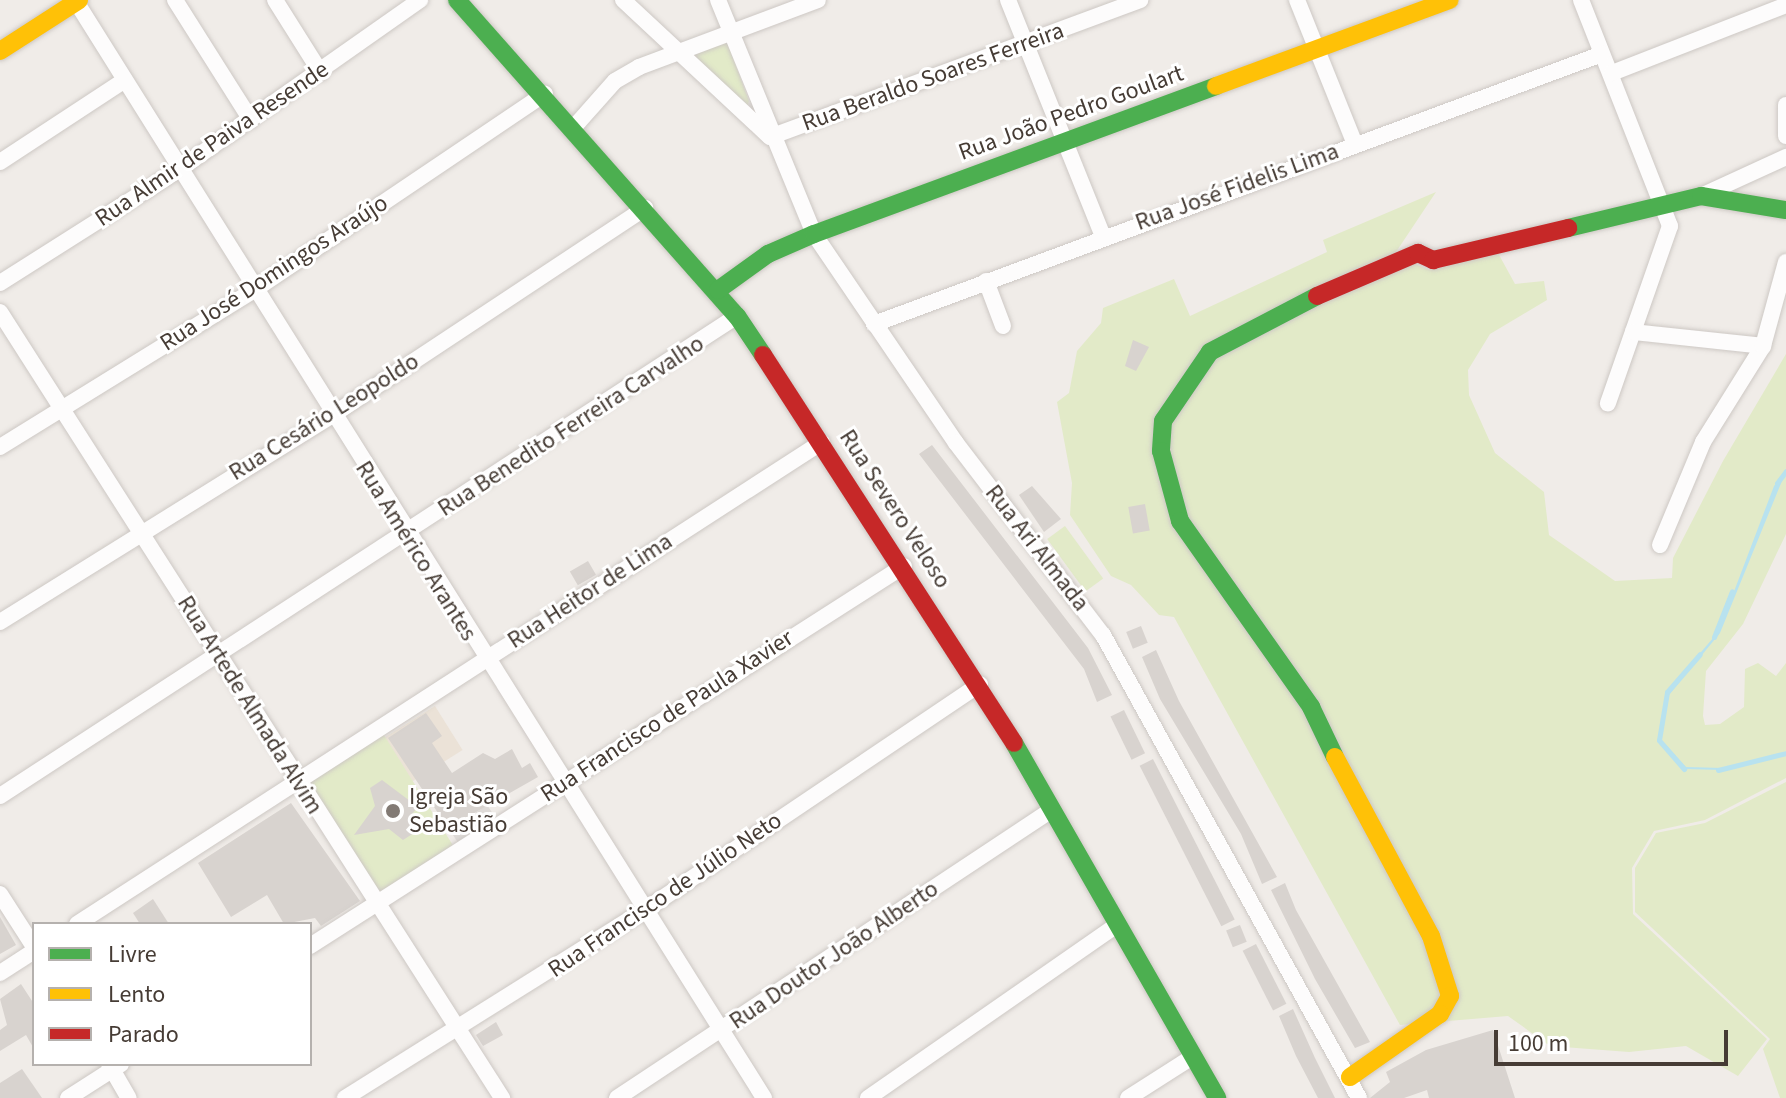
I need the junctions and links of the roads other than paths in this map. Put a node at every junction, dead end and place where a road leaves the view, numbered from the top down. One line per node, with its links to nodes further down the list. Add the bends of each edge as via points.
1 (175, 0): 26 (street)
2 (275, 0): 21 (street)
3 (420, 0): 21 (street, Rua Almir de Paiva Resende)
4 (457, 0): 24 (street, Rua Severo Veloso)
5 (623, 0): 18 (street)
6 (718, 0): 15 (street, Rua Ari Almada)
7 (818, 0): 15 (street)
8 (1008, 0): 16 (street)
9 (1141, 0): 16 (street, Rua Beraldo Soares Ferreira)
10 (1297, 0): 17 (street)
11 (1450, 0): 17 (street, Rua João Pedro Goulart)
12 (1581, 0): 20 (street)
13 (77, 1): 19 (street); 23 (street, Rua Américo Arantes)
14 (1786, 5): 22 (street)
15 (729, 29): 18 (street); 29 (street, Rua Ari Almada)
16 (1026, 44): 29 (street, Rua Beraldo Soares Ferreira); 30 (street)
17 (1315, 48): 30 (street, Rua João Pedro Goulart); 31 (street)
18 (674, 49): 27 (street, via 615,81); 29 (street)
19 (0, 51)
20 (1602, 54): 22 (street); 31 (street, Rua José Fidelis Lima)
21 (321, 73): 26 (street, Rua Almir de Paiva Resende)
22 (1612, 73): 36 (street)
23 (125, 80): 33 (street); 34 (street, Rua Américo Arantes)
24 (545, 94): 27 (street, Rua Severo Veloso); 44 (street, Rua José Domingos Araújo)
25 (1786, 105): 28 (street)
26 (251, 120): 34 (street, Rua Almir de Paiva Resende)
27 (575, 126): 37 (street, Rua Severo Veloso)
28 (1786, 136)
29 (770, 137): 39 (street, Rua Ari Almada)
30 (1065, 140): 39 (street, Rua João Pedro Goulart); 40 (street)
31 (1355, 144): 40 (street, Rua José Fidelis Lima)
32 (1786, 157): 35 (street)
33 (0, 162)
34 (178, 170): 43 (street, Rua Almir de Paiva Resende); 44 (street, Rua Américo Arantes)
35 (1701, 196): 36 (street); 38 (street)
36 (1665, 207): 50 (street, via 1670,226); 82 (street, via 1639,206 1433,260 1418,253 1287,309 1210,352 1163,421 1161,451 1180,521 1311,707 1381,851 1431,936 1450,996 1440,1014)
37 (645, 208): 45 (street, Rua Severo Veloso); 54 (street, Rua Cesário Leopoldo)
38 (1786, 210)
39 (814, 234): 45 (street, Rua João Pedro Goulart, via 768,254); 48 (street, Rua Ari Almada)
40 (1103, 236): 42 (street, Rua José Fidelis Lima)
41 (1786, 262): 51 (street)
42 (986, 281): 48 (street, Rua José Fidelis Lima); 49 (street)
43 (0, 283)
44 (254, 290): 53 (street, Rua José Domingos Araújo); 54 (street, Rua Américo Arantes)
45 (718, 290): 47 (street, Rua Severo Veloso)
46 (0, 312): 53 (street, Rua Artede Almada Alvim)
47 (737, 316): 55 (street, Rua Severo Veloso); 58 (street, Rua Benedito Ferreira Carvalho)
48 (874, 324): 82 (street, Rua Ari Almada, via 1103,635)
49 (1003, 326)
50 (1633, 332): 51 (street); 52 (street)
51 (1763, 346): 59 (street, via 1703,442)
52 (1608, 403)
53 (60, 407): 56 (street, Rua José Domingos Araújo); 57 (street, Rua Artede Almada Alvim)
54 (331, 416): 57 (street, Rua Cesário Leopoldo); 58 (street, Rua Américo Arantes)
55 (822, 442): 60 (street, Rua Severo Veloso); 63 (street, Rua Heitor de Lima)
56 (0, 447)
57 (141, 532): 61 (street, Rua Cesário Leopoldo); 62 (street, Rua Artede Almada Alvim)
58 (407, 534): 62 (street, Rua Benedito Ferreira Carvalho); 63 (street, Rua Américo Arantes)
59 (1660, 545)
60 (904, 566): 64 (street, Rua Severo Veloso); 66 (street, Rua Francisco de Paula Xavier)
61 (0, 622)
62 (219, 655): 65 (street, Rua Artede Almada Alvim); 67 (street, Rua Benedito Ferreira Carvalho)
63 (484, 658): 65 (street, Rua Heitor de Lima); 66 (street, Rua Américo Arantes)
64 (980, 684): 68 (street, Rua Severo Veloso); 71 (street, Rua Francisco de Júlio Neto)
65 (298, 783): 70 (street, Rua Artede Almada Alvim); 72 (street, Rua Heitor de Lima)
66 (562, 783): 70 (street, Rua Francisco de Paula Xavier); 71 (street, Rua Américo Arantes)
67 (0, 796)
68 (1050, 811): 73 (street, Rua Severo Veloso); 79 (street, Rua Doutor João Alberto)
69 (0, 894): 75 (street)
70 (377, 905): 74 (street, Rua Francisco de Paula Xavier); 78 (street, Rua Artede Almada Alvim)
71 (645, 910): 78 (street, Rua Francisco de Júlio Neto); 79 (street, Rua Américo Arantes)
72 (80, 922)
73 (1117, 925): 80 (street, Rua Severo Veloso); 89 (street)
74 (312, 945)
75 (32, 946)
76 (32, 950): 77 (street)
77 (0, 973)
78 (459, 1030): 85 (street, Rua Francisco de Júlio Neto); 86 (street, Rua Artede Almada Alvim)
79 (721, 1031): 87 (street, Rua Doutor João Alberto); 88 (street, Rua Américo Arantes)
80 (1194, 1056): 90 (street); 91 (street, Rua Severo Veloso)
81 (114, 1066): 83 (street); 84 (street)
82 (1350, 1077): 92 (street, Rua Ari Almada)
83 (68, 1098)
84 (129, 1098)
85 (345, 1098)
86 (502, 1098)
87 (617, 1098)
88 (764, 1098)
89 (868, 1098)
90 (1128, 1098)
91 (1217, 1098)
92 (1359, 1098)

